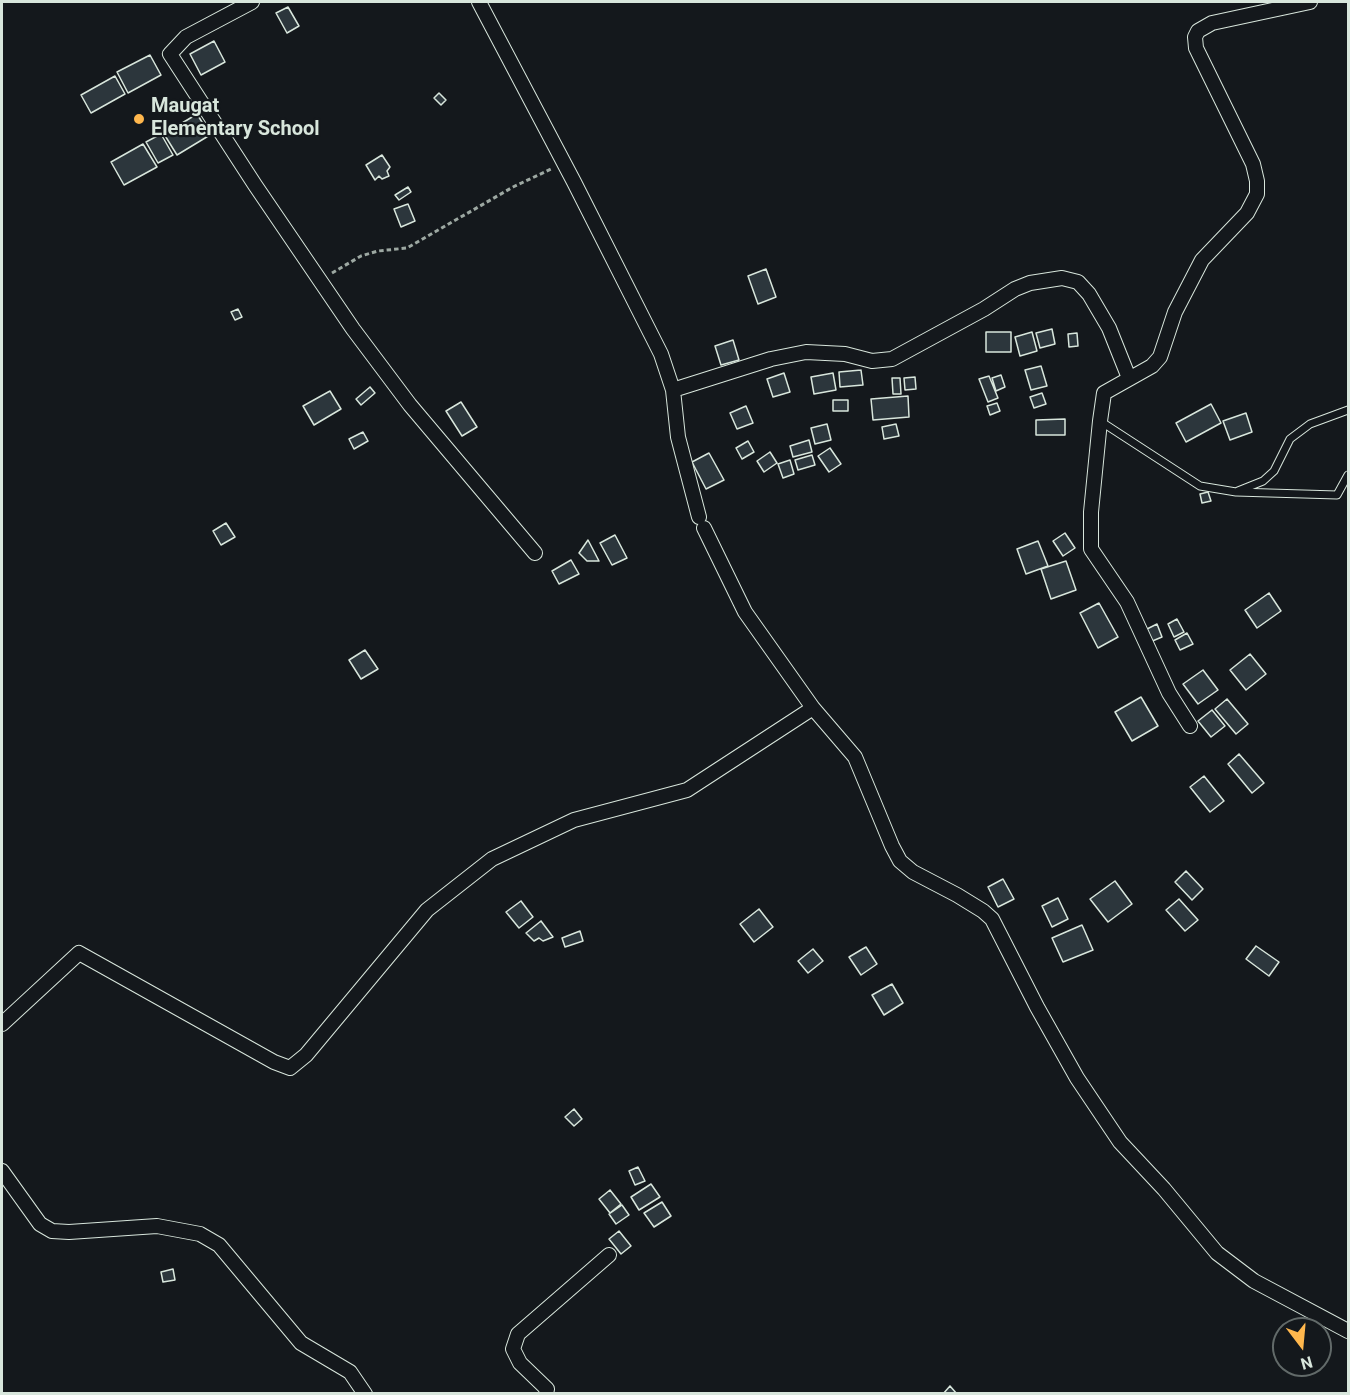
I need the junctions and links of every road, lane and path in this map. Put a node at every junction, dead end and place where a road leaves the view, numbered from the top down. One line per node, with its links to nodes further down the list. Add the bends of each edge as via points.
1 (252, 2): 5 (street, via 186,37 170,54)
2 (479, 2): 4 (street)
3 (1310, 2): 6 (street, via 1212,23 1195,37 1196,48 1253,164 1257,194 1247,213 1202,260 1175,312 1160,357)
4 (560, 155): 5 (path, via 550,170 513,187 423,241 400,250 361,256); 7 (street, via 661,354)
5 (319, 280): 12 (street, via 410,405)
6 (1129, 378): 7 (street, via 1109,328 1089,294 1078,282 1062,278 1015,288 892,359 872,361 845,354 806,352); 9 (street, via 1104,393)
7 (673, 390): 13 (street, via 678,437 702,522 745,612)
8 (1348, 410): 11 (lane, via 1310,424 1290,439 1274,471 1263,481)
9 (1100, 421): 11 (lane, via 1200,486); 14 (street, via 1091,549 1127,602 1169,693)
10 (1348, 475): 11 (lane, via 1337,495)
11 (1236, 492)
12 (535, 553)
13 (813, 708): 15 (street, via 687,790 574,820 492,859 427,910 306,1055 290,1068 79,953); 18 (street, via 855,757 900,861 992,919 1036,1007 1120,1142 1216,1253 1254,1281)
14 (1190, 726)
15 (2, 1024)
16 (2, 1171): 19 (street, via 40,1224 52,1231 156,1227 200,1234 219,1245 301,1343 350,1372)
17 (609, 1255): 20 (street, via 518,1334 513,1350 520,1363 547,1389)
18 (1348, 1331)
19 (365, 1394)
20 (546, 1394)

